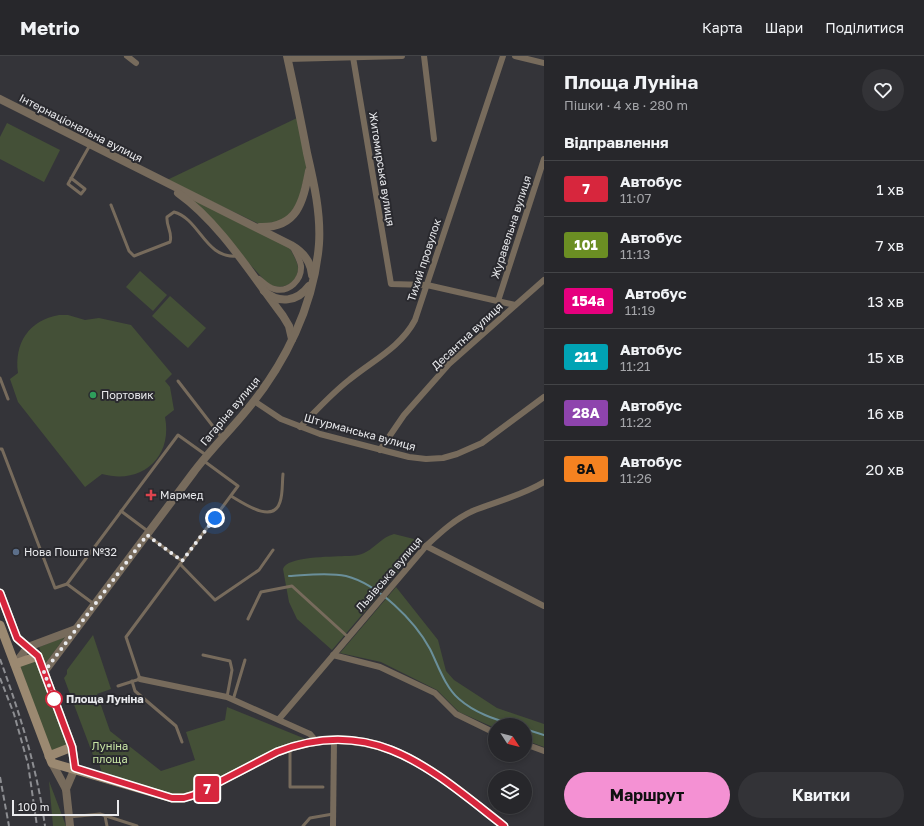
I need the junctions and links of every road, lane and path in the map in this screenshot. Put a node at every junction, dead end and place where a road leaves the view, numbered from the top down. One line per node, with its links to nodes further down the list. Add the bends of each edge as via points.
1 (127, 56): 8 (street)
2 (402, 56): 7 (street)
3 (424, 56): 11 (street)
4 (503, 56): 23 (street, Тихий провулок)
5 (515, 56): 9 (street)
6 (287, 57): 7 (street); 14 (street, Гагаріна вулиця)
7 (353, 57): 23 (street, Житомирська вулиця, via 391,284)
8 (136, 63)
9 (544, 63)
10 (0, 99): 12 (street, Інтернаціональна вулиця)
11 (434, 139)
12 (90, 145): 15 (street, Інтернаціональна вулиця); 16 (lane)
13 (544, 160): 25 (street, Журавельна вулиця)
14 (310, 166): 18 (street, via 304,195 295,213 278,225); 21 (street, Гагаріна вулиця, via 320,227)
15 (152, 176): 18 (street); 20 (street, via 188,200 204,215)
16 (71, 178): 16 (lane, via 68,184 81,194 85,189)
17 (112, 205): 20 (lane, via 129,251 134,256 170,242 172,236 166,222 167,217 174,212 184,218 216,251 228,257)
18 (258, 227): 19 (street)
19 (291, 245): 20 (street, via 300,262 300,272 293,285 284,290 265,285); 21 (street, via 305,256)
20 (237, 256): 24 (street)
21 (312, 280): 24 (street, via 304,293 291,299 276,299); 27 (street, Гагаріна вулиця)
22 (544, 280): 26 (street, Десантна вулиця)
23 (427, 285): 25 (street); 33 (street, Тихий провулок, via 415,320 405,335 349,379)
24 (264, 291): 27 (street, via 287,321 292,332)
25 (498, 301): 26 (street)
26 (515, 305): 36 (street, Десантна вулиця, via 449,364 404,415)
27 (292, 340): 32 (street, Гагаріна вулиця, via 278,368)
28 (0, 378): 31 (lane)
29 (178, 381): 34 (lane)
30 (544, 397): 36 (street, Штурманська вулиця, via 482,443 457,454 426,459)
31 (8, 399)
32 (254, 401): 33 (street, Штурманська вулиця, via 281,419); 34 (street, Гагаріна вулиця)
33 (300, 427): 36 (street, Штурманська вулиця)
34 (222, 438): 37 (street, Гагаріна вулиця)
35 (0, 449): 48 (lane, via 55,588)
36 (380, 450)
37 (205, 458): 42 (lane, via 238,486); 43 (lane, via 178,435); 44 (street, Гагаріна вулиця)
38 (283, 474): 42 (lane, via 280,503 275,510 259,511)
39 (544, 482): 40 (street, Львівська вулиця)
40 (538, 486): 41 (street); 45 (street, Львівська вулиця, via 474,510 455,521)
41 (544, 491)
42 (231, 496): 47 (lane)
43 (121, 511): 44 (lane); 48 (lane)
44 (148, 533): 47 (lane); 50 (street, Гагаріна вулиця)
45 (426, 546): 51 (street); 55 (street, Львівська вулиця)
46 (273, 550): 47 (lane, via 259,570 215,600)
47 (181, 563): 63 (lane, via 126,637)
48 (67, 584): 50 (lane)
49 (0, 593): 56 (main road, via 17,638)
50 (95, 605): 54 (street, Гагаріна вулиця)
51 (544, 606)
52 (248, 619): 55 (lane, via 261,592 292,586)
53 (0, 625): 61 (main road)
54 (76, 629): 56 (street); 62 (street, Гагаріна вулиця)
55 (348, 637): 59 (street, Львівська вулиця)
56 (28, 647): 58 (main road); 61 (street)
57 (203, 655): 66 (lane, via 230,661 232,670)
58 (38, 656): 61 (main road); 62 (main road)
59 (333, 656): 68 (street, Львівська вулиця); 69 (street, via 380,667 435,693 456,714)
60 (245, 660): 67 (lane)
61 (15, 664): 77 (main road)
62 (44, 672): 73 (main road)
63 (140, 679): 64 (lane); 66 (street)
64 (132, 681): 65 (lane); 72 (lane, via 135,691 176,726)
65 (118, 686)
66 (226, 697): 67 (street)
67 (233, 701): 68 (street)
68 (280, 719): 71 (street, via 310,734)
69 (488, 730)
70 (334, 740): 71 (main road); 81 (street); 89 (main road, via 367,743 403,754 449,783)
71 (316, 741): 74 (main road)
72 (182, 742)
73 (72, 747): 77 (main road); 78 (main road)
74 (290, 747): 78 (main road, via 184,798 172,798); 79 (lane, via 290,788)
75 (532, 747): 76 (street)
76 (544, 751)
77 (50, 759): 78 (main road); 80 (street)
78 (75, 768): 80 (street)
79 (323, 787)
80 (66, 789): 83 (street)
81 (333, 814): 87 (lane, via 310,818); 88 (street)
82 (105, 816): 83 (lane, via 100,814); 85 (lane); 86 (lane)
83 (69, 817): 84 (street)
84 (70, 826)
85 (107, 826)
86 (137, 826)
87 (303, 826)
88 (333, 826)
89 (504, 826)

